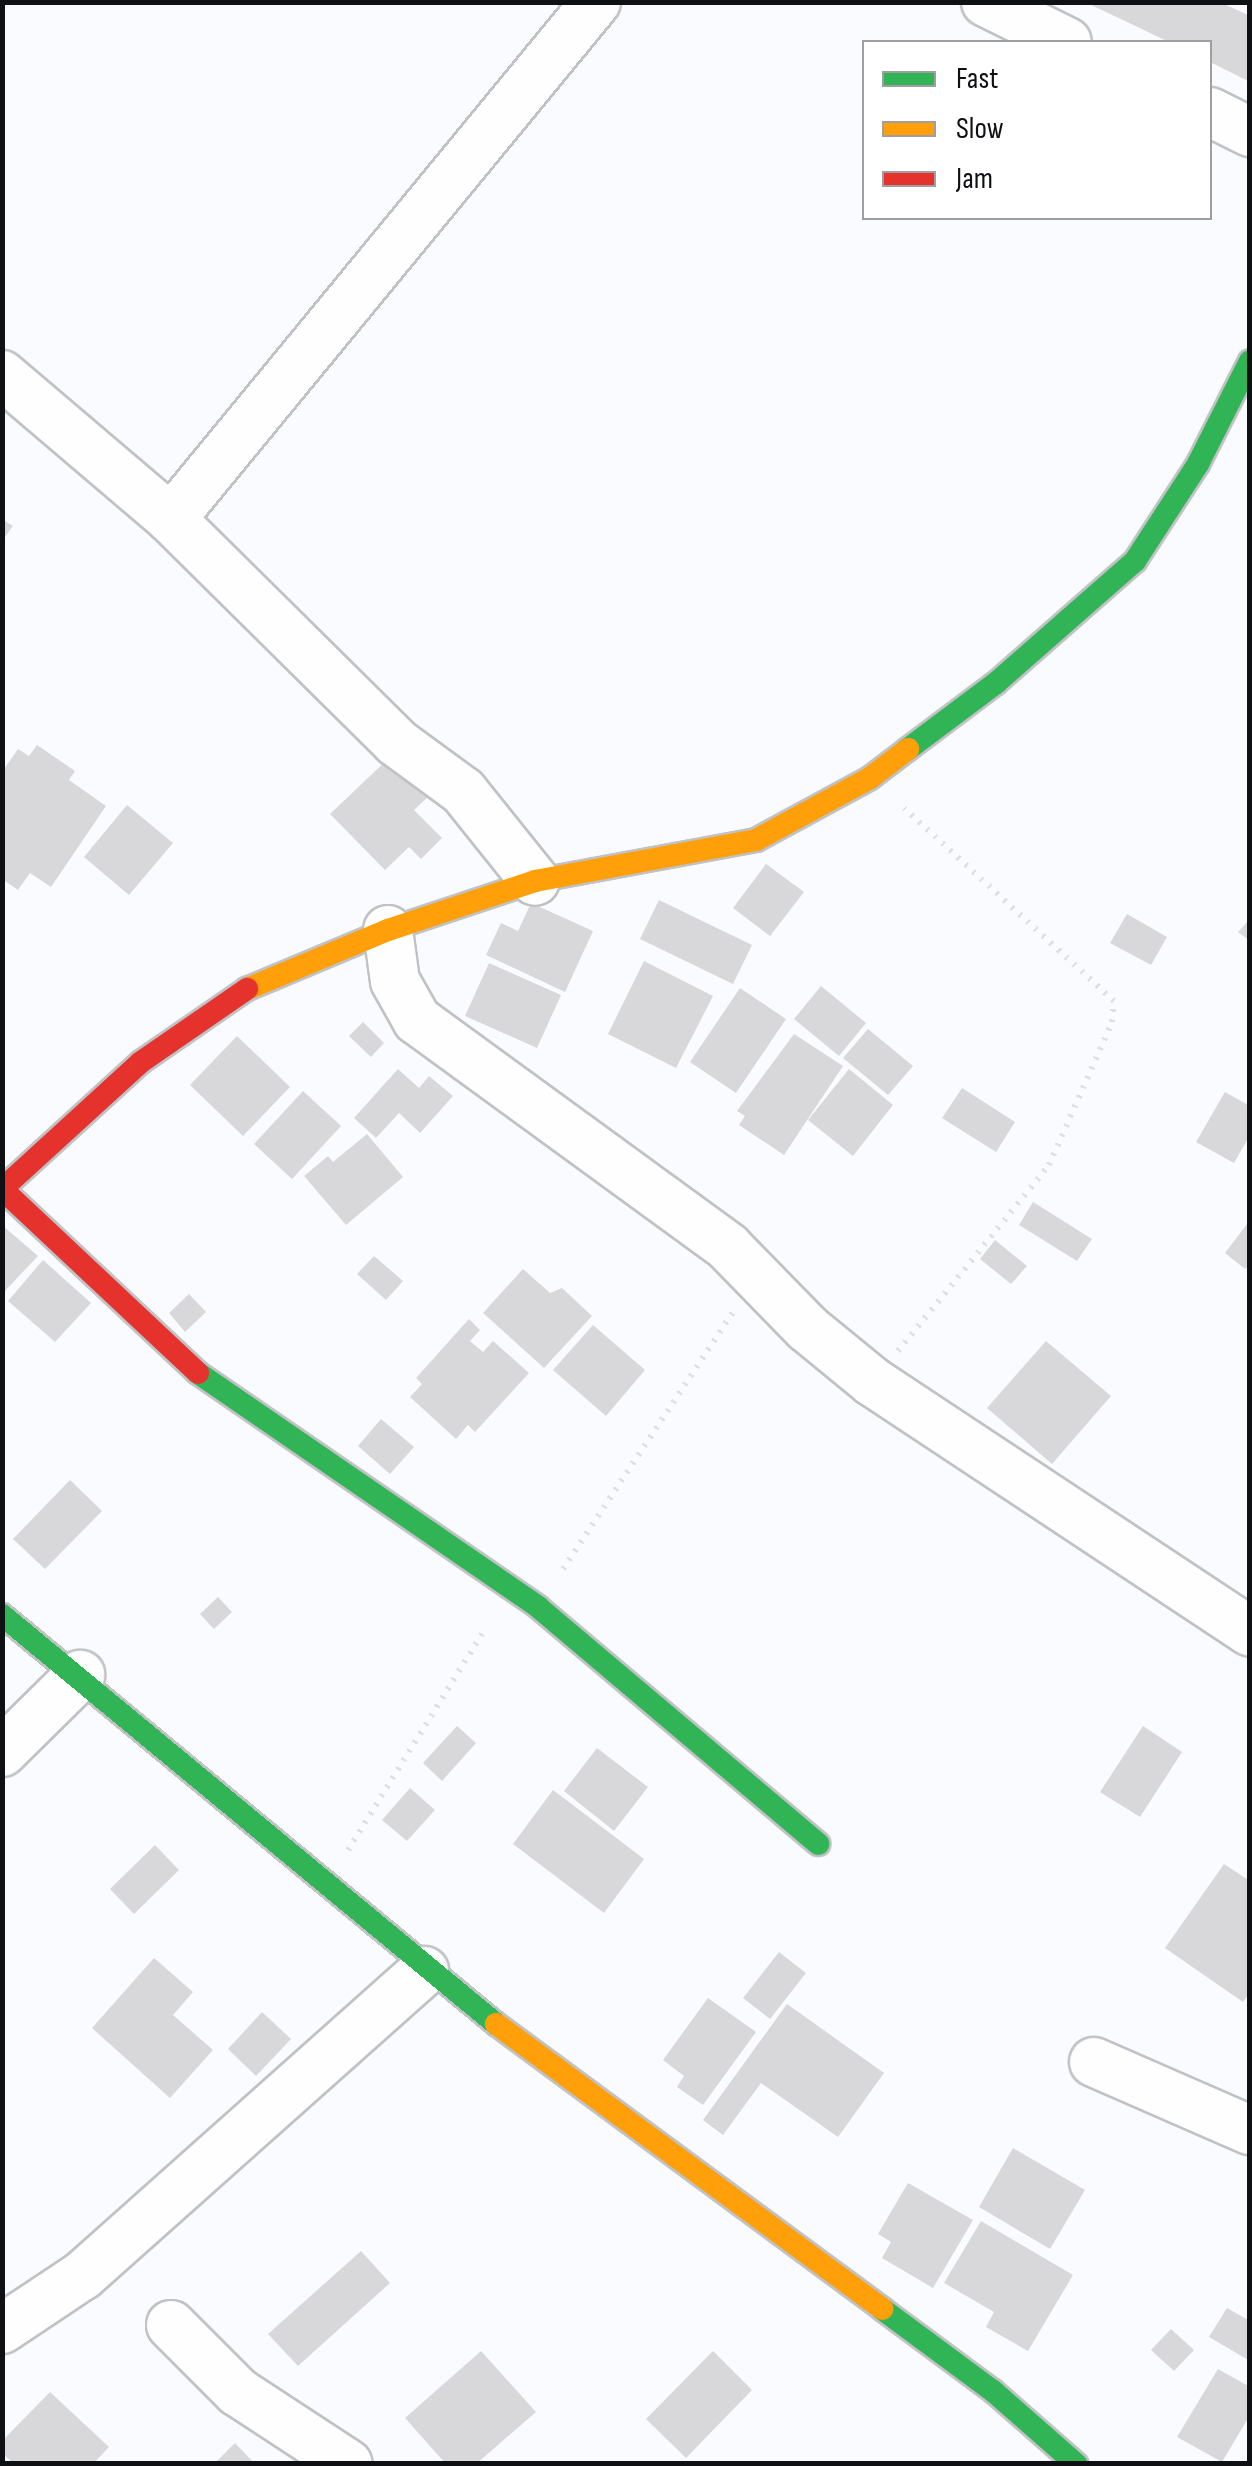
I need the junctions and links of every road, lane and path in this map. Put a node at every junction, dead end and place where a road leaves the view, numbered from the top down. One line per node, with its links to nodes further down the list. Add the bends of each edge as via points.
1 (596, 2): 8 (street)
2 (986, 2): 3 (street)
3 (1064, 40)
4 (1212, 113): 5 (street)
5 (1250, 132)
6 (1250, 361): 9 (street, via 1198,464 1135,561 996,683)
7 (2, 375): 8 (street)
8 (171, 519): 10 (street, via 396,742 462,791)
9 (870, 778): 10 (street, via 756,840); 13 (path, via 1114,1000 1106,1037 1049,1165)
10 (535, 881): 11 (street)
11 (388, 930): 12 (street, via 396,981 416,1020); 14 (street, via 229,997 140,1062 2,1189 216,1390)
12 (757, 1276): 13 (street); 15 (path)
13 (873, 1382): 17 (street)
14 (510, 1588): 15 (street); 21 (path)
15 (538, 1607): 20 (street)
16 (2, 1615): 18 (street)
17 (1250, 1632)
18 (80, 1675): 19 (street); 21 (street)
19 (2, 1752)
20 (818, 1844)
21 (326, 1885): 22 (street)
22 (424, 1972): 26 (street, via 83,2275); 28 (street, via 994,2391)
23 (1094, 2062): 24 (street)
24 (1250, 2130)
25 (170, 2325): 27 (street, via 238,2392)
26 (2, 2329)
27 (348, 2464)
28 (1076, 2464)

